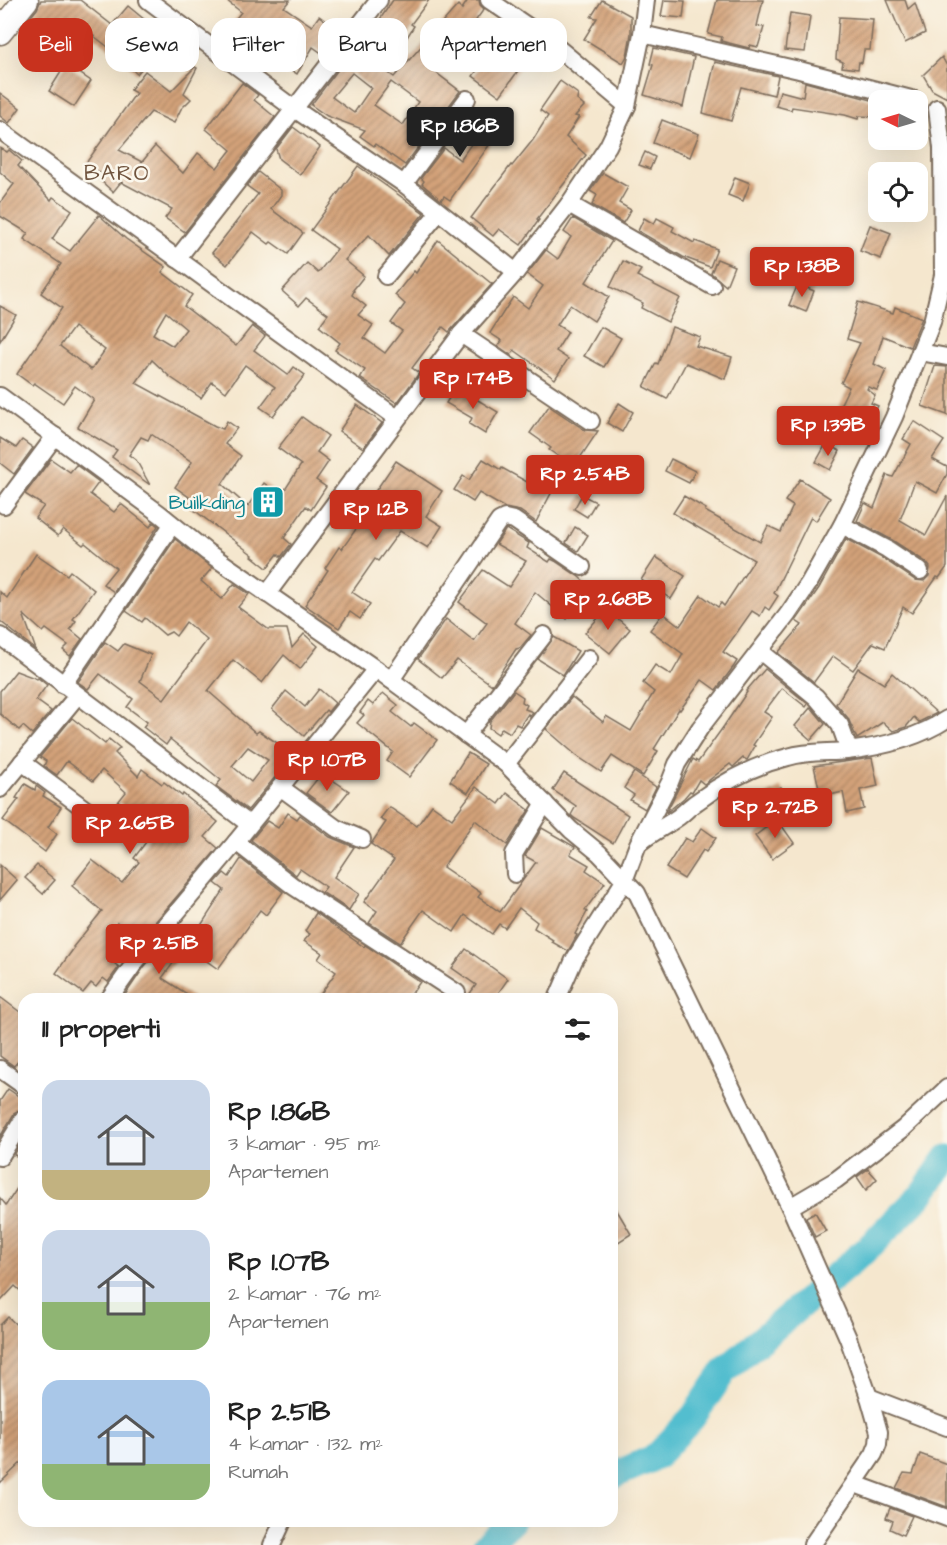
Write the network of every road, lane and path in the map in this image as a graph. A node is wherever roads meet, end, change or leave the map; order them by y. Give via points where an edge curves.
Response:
1 (26, 0) edge
2 (148, 0) edge
3 (379, 0) edge
4 (489, 0) edge
5 (646, 0) edge
6 (0, 32) edge
7 (642, 34) junction
8 (874, 90) edge
9 (467, 99) dead end
10 (627, 106) junction
11 (293, 108) junction
12 (942, 110) edge
13 (0, 130) edge
14 (404, 184) junction
15 (569, 204) junction
16 (438, 212) junction
17 (177, 259) junction
18 (516, 272) junction
19 (386, 276) dead end
20 (712, 286) dead end
21 (461, 333) junction
22 (920, 352) junction
23 (947, 357) edge
24 (0, 396) edge
25 (397, 418) junction
26 (591, 421) dead end
27 (55, 436) junction
28 (4, 505) dead end
29 (172, 525) junction
30 (842, 525) junction
31 (582, 567) dead end
32 (920, 571) dead end
33 (267, 594) junction
34 (544, 634) dead end
35 (0, 636) edge
36 (760, 651) junction
37 (589, 658) dead end
38 (376, 669) junction
39 (391, 680) junction
40 (63, 685) junction
41 (77, 696) junction
42 (947, 719) edge
43 (466, 735) junction
44 (849, 750) junction
45 (22, 762) junction
46 (506, 764) junction
47 (280, 787) junction
48 (0, 789) edge
49 (545, 803) junction
50 (89, 812) dead end
51 (249, 824) junction
52 (362, 839) dead end
53 (236, 842) junction
54 (638, 844) junction
55 (514, 874) dead end
56 (624, 881) junction
57 (113, 993) edge
58 (457, 993) dead end
59 (560, 993) edge
60 (0, 1069) edge
61 (18, 1082) edge
62 (947, 1088) edge
63 (18, 1128) edge
64 (0, 1157) edge
65 (792, 1211) junction
66 (869, 1397) junction
67 (947, 1427) edge
68 (855, 1484) junction
69 (947, 1518) edge
70 (280, 1527) edge
71 (272, 1545) edge
72 (812, 1545) edge

1 - 6 highway
2 - 11 street
3 - 11 street
4 - 10 street via 552,43
5 - 7 street
7 - 8 street
7 - 10 street
9 - 14 street
10 - 15 street via 608,146
11 - 14 street
11 - 17 street
12 - 22 street via 943,276
13 - 17 street
14 - 16 street
15 - 18 street
15 - 20 street
16 - 18 street
16 - 19 street
17 - 25 street
18 - 21 street
21 - 25 street
21 - 26 street
22 - 23 street
22 - 30 street via 894,417
24 - 27 street
25 - 33 street
27 - 28 street
27 - 29 street
29 - 33 street
29 - 40 street
30 - 32 street
30 - 36 street via 802,594
31 - 39 street via 514,520 499,521
33 - 38 street
34 - 43 street
35 - 40 street
36 - 44 street via 816,698 840,724
36 - 54 street via 677,764
37 - 46 street
38 - 39 street
38 - 47 street
39 - 43 street
40 - 41 street
41 - 45 street
41 - 51 street
42 - 44 street via 928,731
43 - 46 street
44 - 54 street via 789,756 734,777
45 - 48 street
45 - 50 street
46 - 49 street
47 - 51 street
47 - 52 street via 336,828
49 - 55 street via 514,854
49 - 56 street
51 - 53 street
53 - 57 street
53 - 58 street via 294,886
54 - 56 street
56 - 59 street via 574,960
56 - 65 street via 637,892
60 - 61 street
62 - 65 street via 903,1129
63 - 64 street
65 - 66 street via 848,1338
66 - 67 street
66 - 68 street via 879,1440
68 - 69 street
68 - 72 street
70 - 71 street

